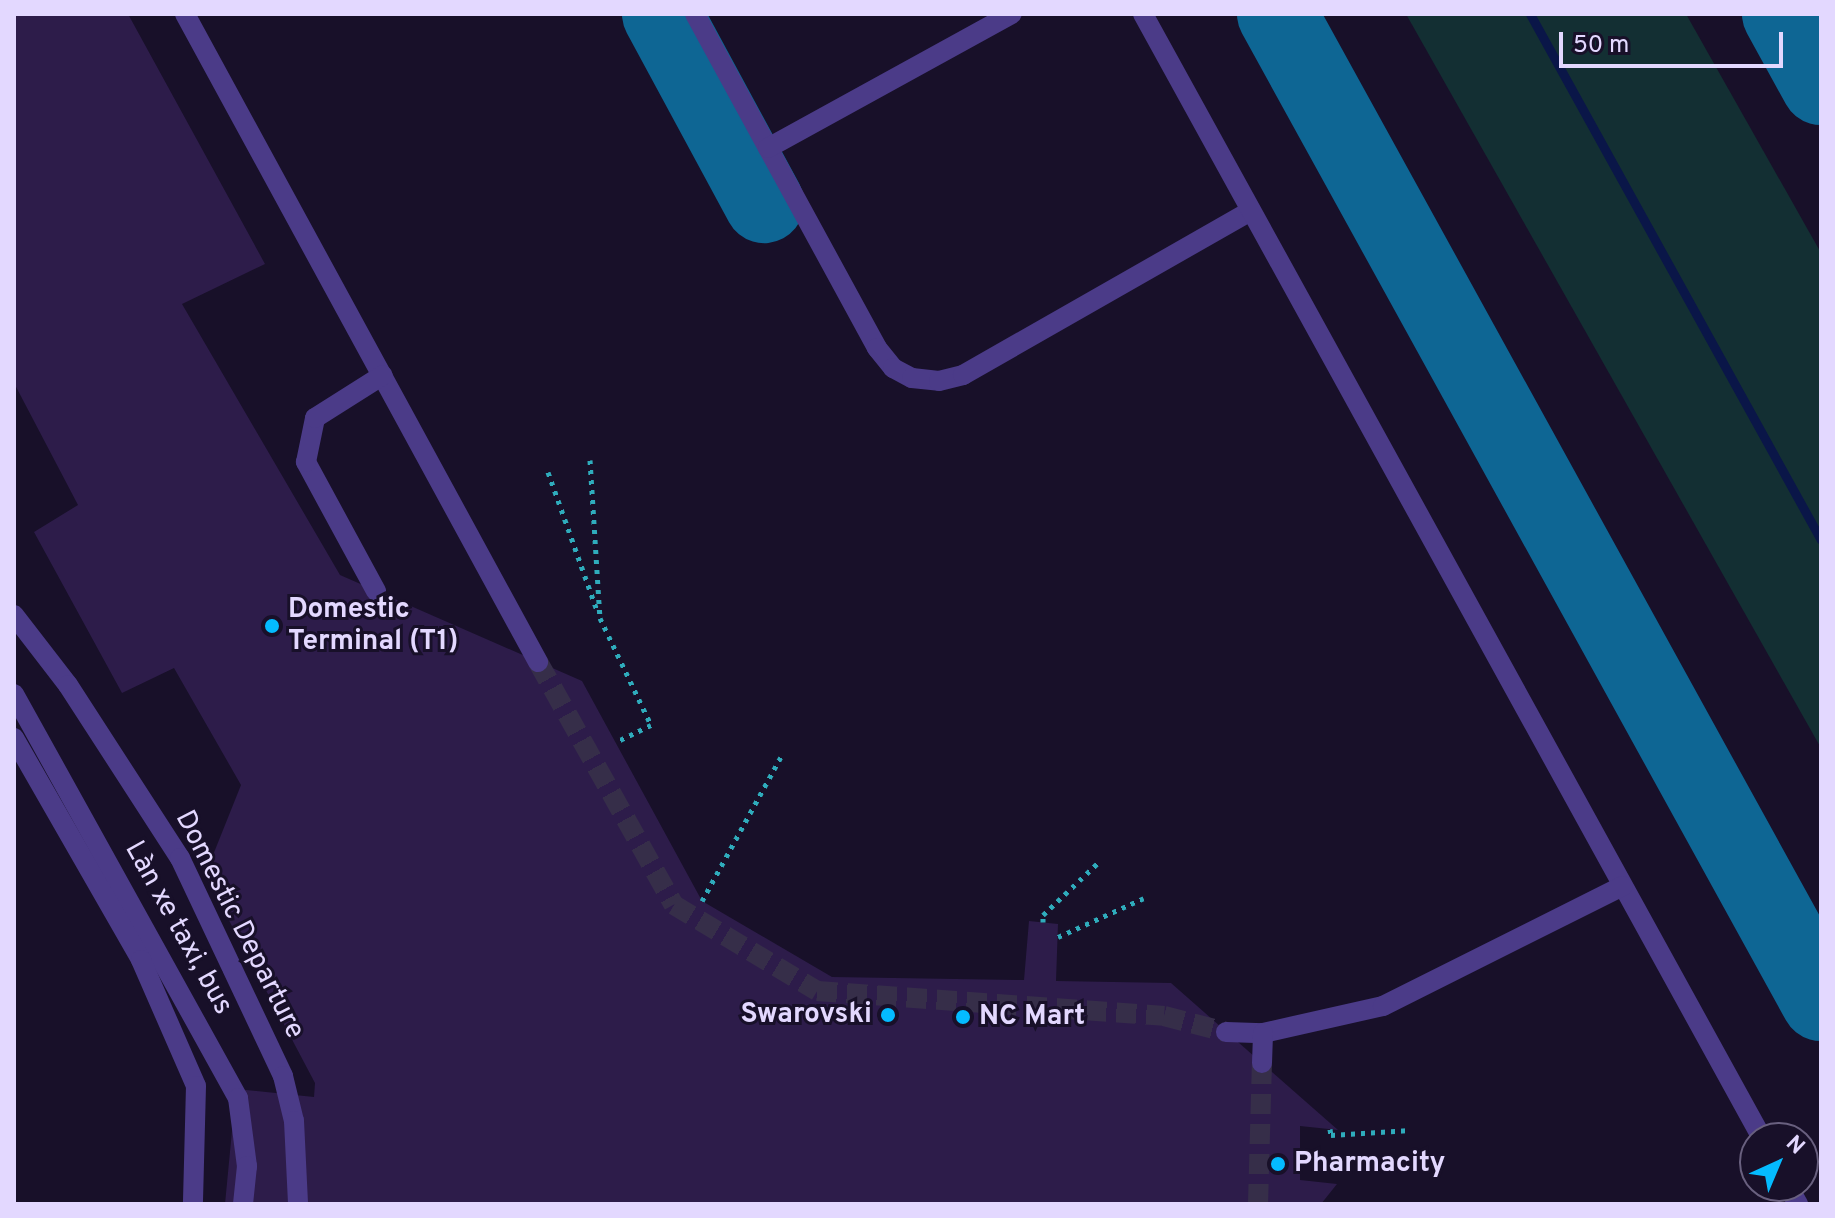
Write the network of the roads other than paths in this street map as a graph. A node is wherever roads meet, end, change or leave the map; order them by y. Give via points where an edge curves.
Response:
1 (185, 14) edge
2 (695, 14) edge
3 (1012, 14) edge
4 (1143, 14) edge
5 (768, 148) junction
6 (1251, 211) junction
7 (383, 375) junction
8 (376, 591) dead end
9 (14, 615) edge
10 (538, 662) tunnel mouth
11 (14, 694) edge
12 (14, 738) edge
13 (1623, 886) junction
14 (1226, 1032) tunnel mouth
15 (1263, 1033) junction
16 (1262, 1063) tunnel mouth
17 (1753, 1122) edge
18 (193, 1204) edge
19 (243, 1204) edge
20 (298, 1204) edge

1 - 7 lane
2 - 5 lane
3 - 5 lane
4 - 6 lane
5 - 6 lane via 877,348 893,368 912,378 939,381 963,375
6 - 13 lane
7 - 8 lane via 315,418 306,462
7 - 10 lane
9 - 20 lane, Domestic Departure via 68,685 180,858 283,1076 294,1121
11 - 19 lane, Làn xe taxi, bus via 238,1098 247,1166
12 - 18 lane via 141,960 196,1086
13 - 15 lane via 1383,1006
13 - 17 lane
14 - 15 lane
15 - 16 lane

